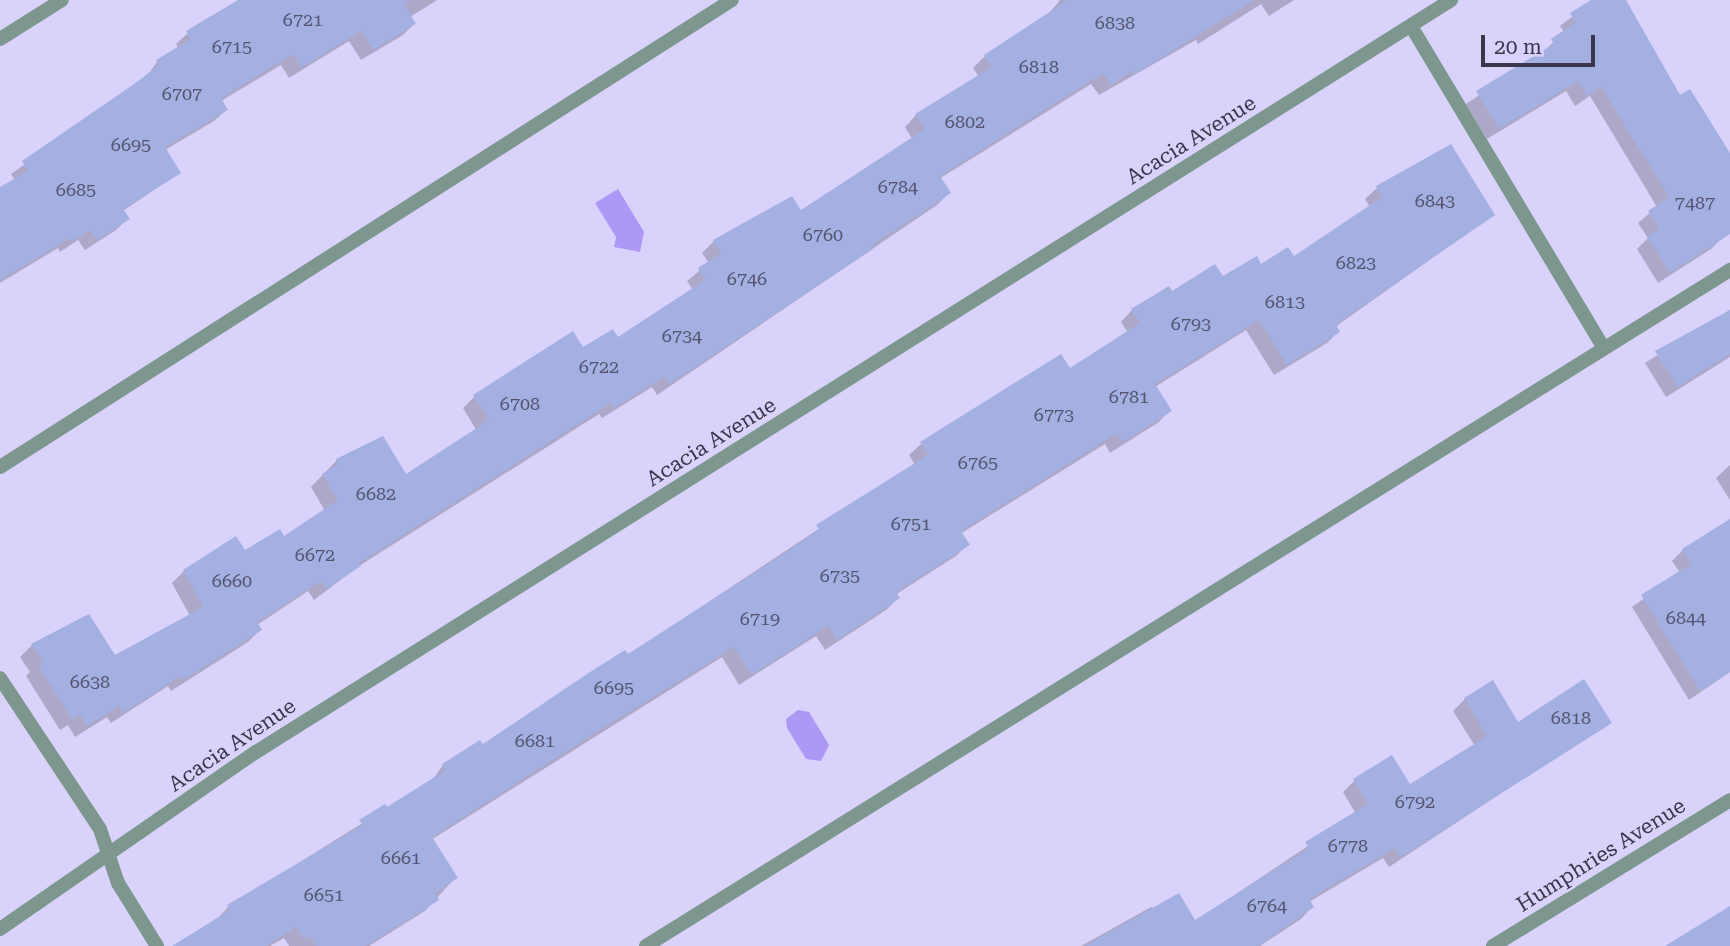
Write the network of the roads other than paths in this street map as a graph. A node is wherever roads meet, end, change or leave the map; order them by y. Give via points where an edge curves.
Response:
1 (62, 0) edge
2 (732, 0) edge
3 (1451, 0) edge
4 (1411, 26) junction
5 (0, 39) edge
6 (1730, 270) edge
7 (1604, 348) junction
8 (0, 467) edge
9 (0, 678) edge
10 (1730, 800) edge
11 (108, 853) junction
12 (0, 929) edge
13 (157, 946) edge
14 (646, 946) edge
15 (1493, 946) edge

1 - 5 street
2 - 8 street
3 - 4 street, Acacia Avenue
4 - 7 street
4 - 11 street, Acacia Avenue via 256,752
6 - 7 street
7 - 14 street
9 - 11 street via 100,829
10 - 15 street, Humphries Avenue
11 - 12 street, Acacia Avenue
11 - 13 street via 118,883

